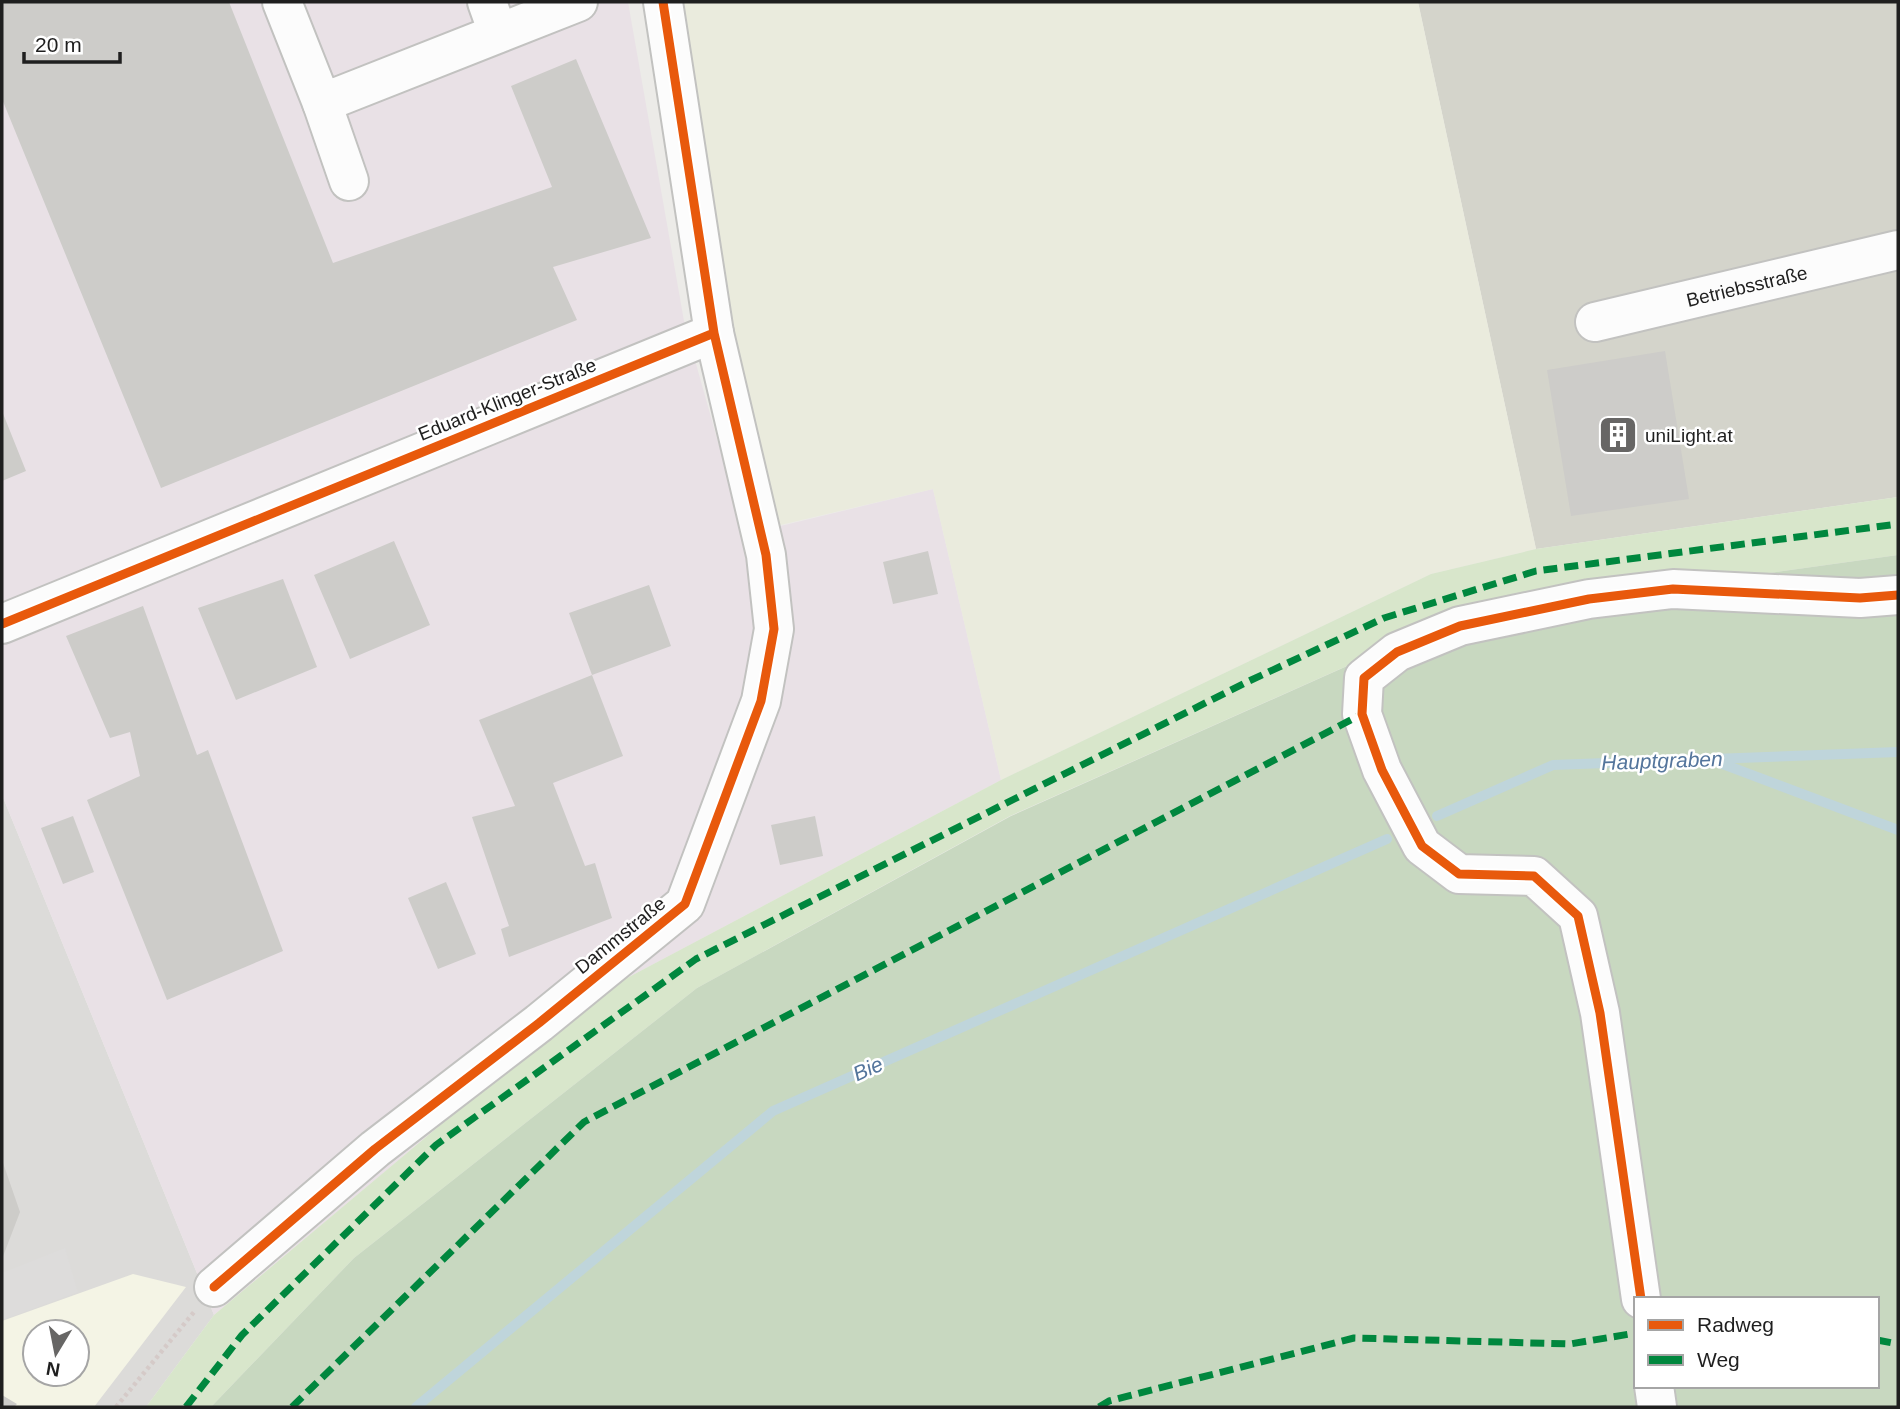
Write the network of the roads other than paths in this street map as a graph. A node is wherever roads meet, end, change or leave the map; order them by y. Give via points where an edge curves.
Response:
1 (282, 2) edge
2 (578, 2) edge
3 (663, 2) edge
4 (492, 17) edge
5 (322, 103) junction
6 (349, 181) dead end
7 (1898, 250) edge
8 (1595, 321) dead end
9 (714, 333) junction
10 (1898, 595) edge
11 (2, 624) edge
12 (214, 1287) road end
13 (1641, 1297) edge
14 (1654, 1388) edge
15 (1657, 1407) edge

1 - 5 street
2 - 4 street
3 - 9 street
4 - 5 street
5 - 6 street
7 - 8 street, Betriebsstraße
9 - 11 street, Eduard-Klinger-Straße
9 - 12 street, Dammstraße via 766,555 774,629 761,701 685,904 375,1149
10 - 13 street via 1860,598 1673,589 1589,599 1460,626 1397,652 1364,678 1362,714 1382,770 1422,846 1459,874 1534,876 1578,916 1600,1013
14 - 15 street

